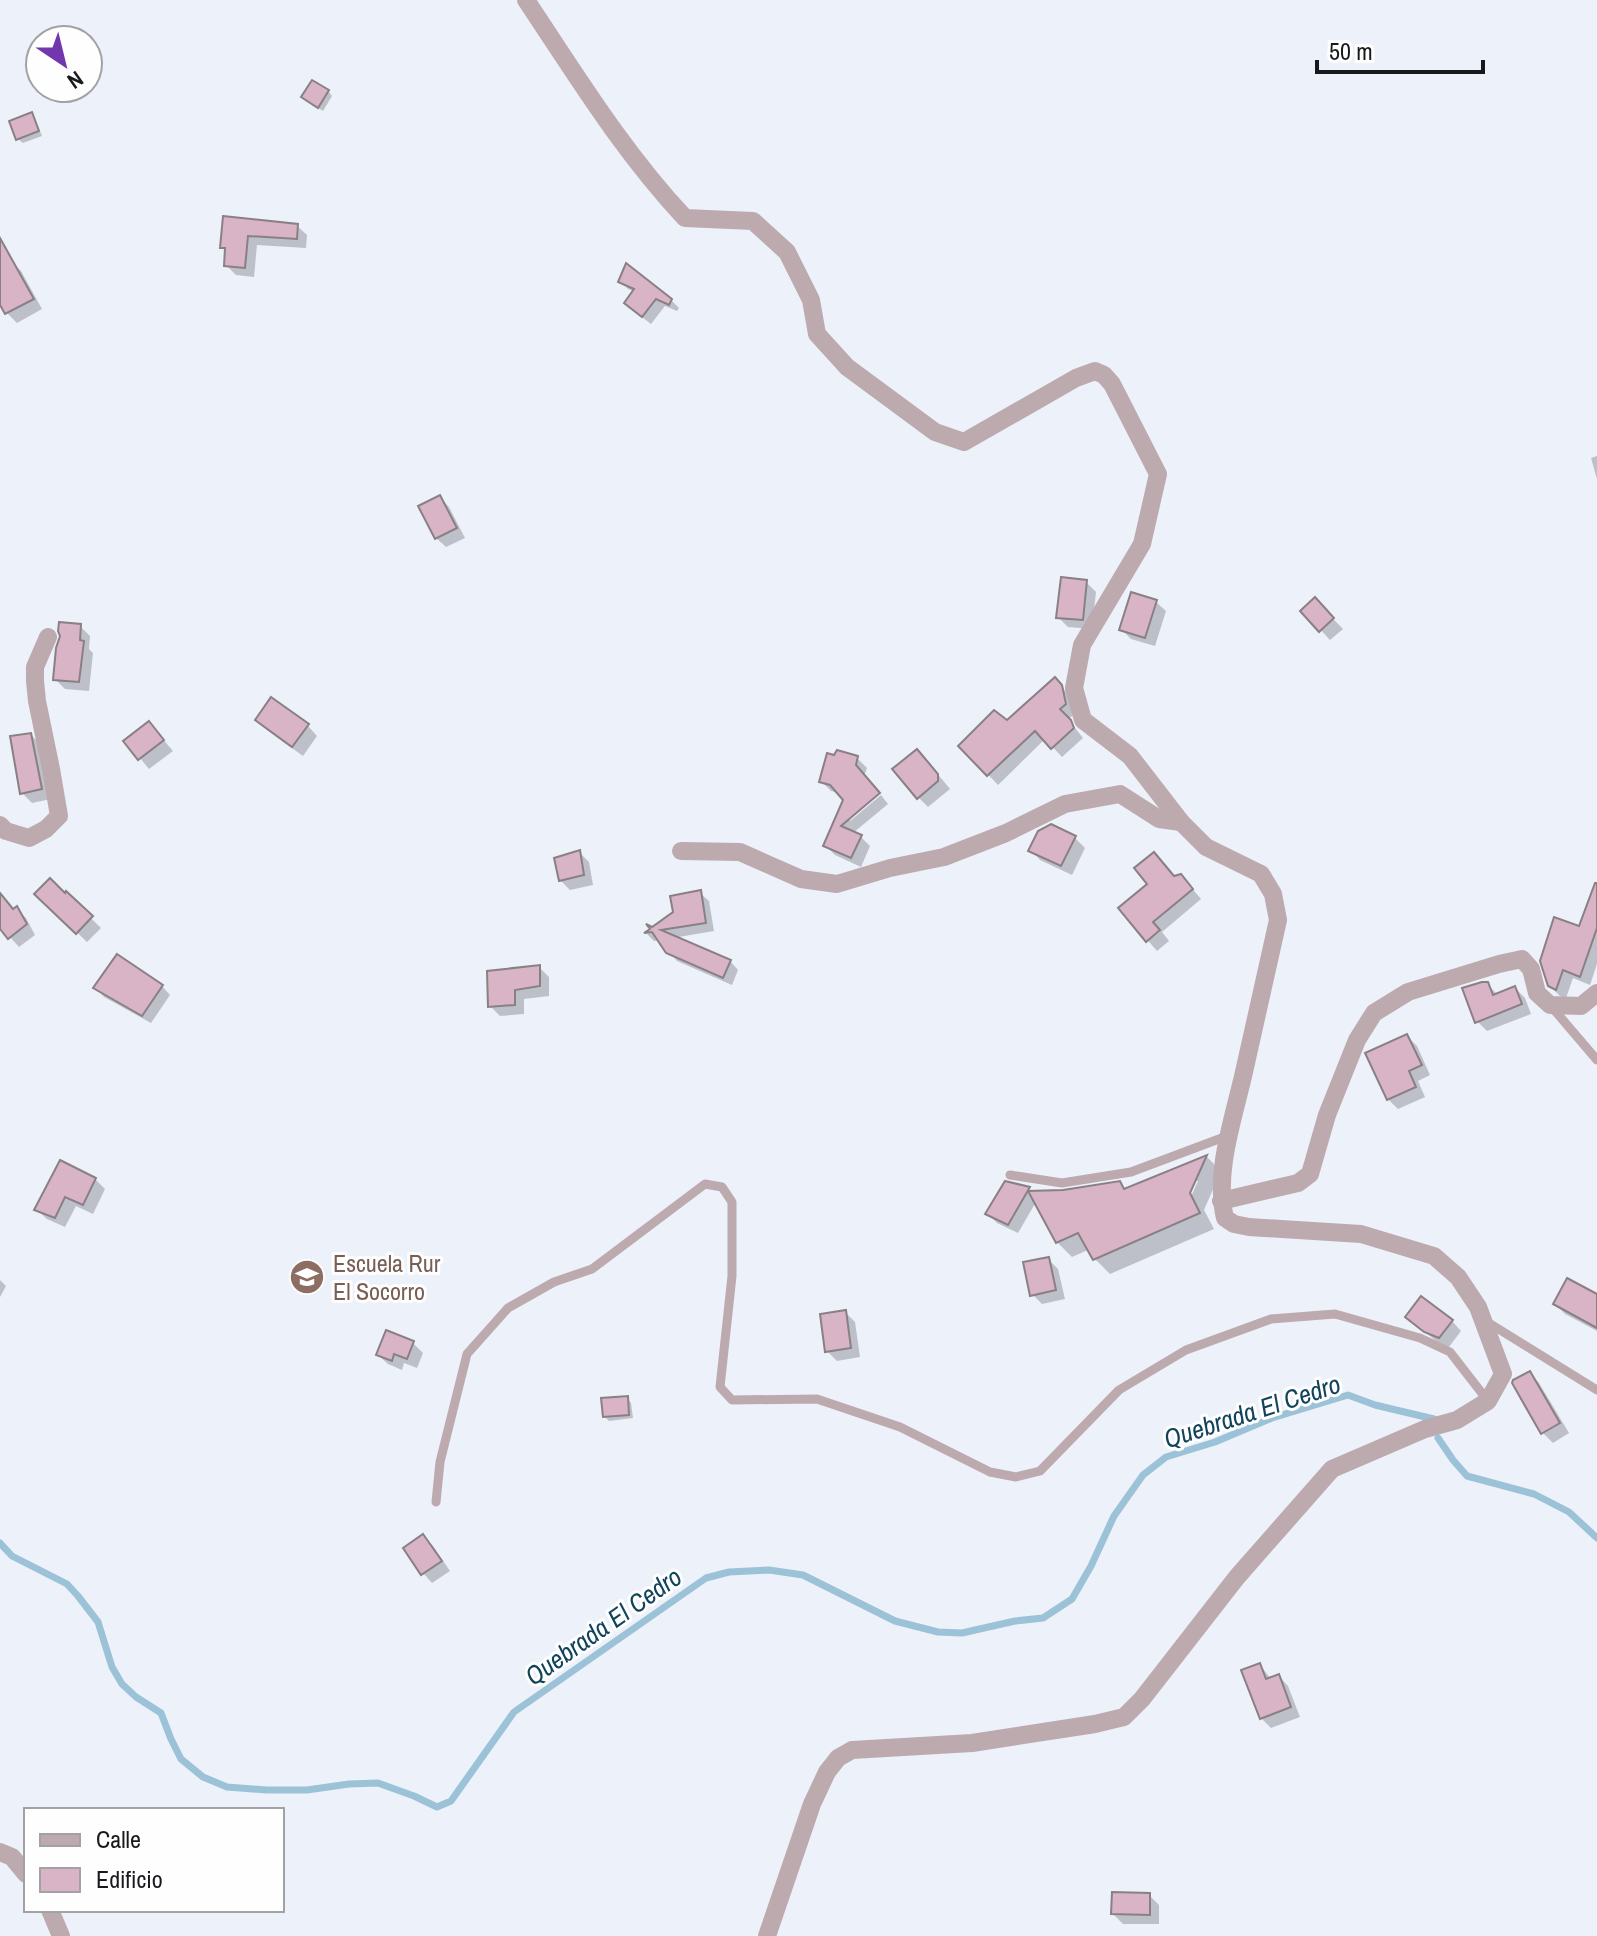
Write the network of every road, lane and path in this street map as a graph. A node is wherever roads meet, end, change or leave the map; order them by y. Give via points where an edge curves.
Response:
1 (526, 0) edge
2 (48, 637) dead end
3 (1181, 822) junction
4 (0, 825) edge
5 (681, 851) dead end
6 (1597, 993) edge
7 (1550, 1005) junction
8 (1597, 1060) edge
9 (1230, 1135) junction
10 (1010, 1175) dead end
11 (1221, 1201) junction
12 (1482, 1318) junction
13 (1597, 1390) edge
14 (1488, 1401) junction
15 (436, 1502) dead end
16 (0, 1852) edge
17 (24, 1872) edge
18 (51, 1912) edge
19 (61, 1936) edge
20 (767, 1936) edge

1 - 3 street via 618,136 685,218 753,221 787,252 811,300 817,334 847,367 935,432 964,442 1076,378 1095,371 1112,384 1158,474 1142,544 1082,645 1074,688 1083,720 1130,756
2 - 4 street via 35,681 59,816 29,838
3 - 5 street via 1159,819 1120,794 1065,804 944,857 837,884 801,879 740,852
3 - 9 street via 1206,847 1261,874 1273,894 1278,920
6 - 7 street via 1581,1006
7 - 8 lane
7 - 11 street via 1537,993 1531,969 1522,959 1408,992 1374,1013 1357,1040 1310,1174 1298,1183
9 - 10 lane via 1131,1172 1062,1183
9 - 11 street
11 - 12 street via 1225,1218 1234,1224 1361,1234 1434,1256 1458,1277
12 - 13 lane
12 - 14 street via 1503,1374
14 - 15 lane via 1450,1352 1420,1338 1335,1314 1271,1319 1186,1350 1119,1390 1040,1471 1016,1477 990,1472 900,1427 817,1399 732,1400 720,1387 732,1276 732,1202 722,1187 705,1184 592,1269 554,1282 508,1308 467,1354 440,1462
14 - 20 street via 1457,1420 1332,1469 1124,1717 972,1743 852,1750 838,1758 812,1804
16 - 17 street
18 - 19 street

